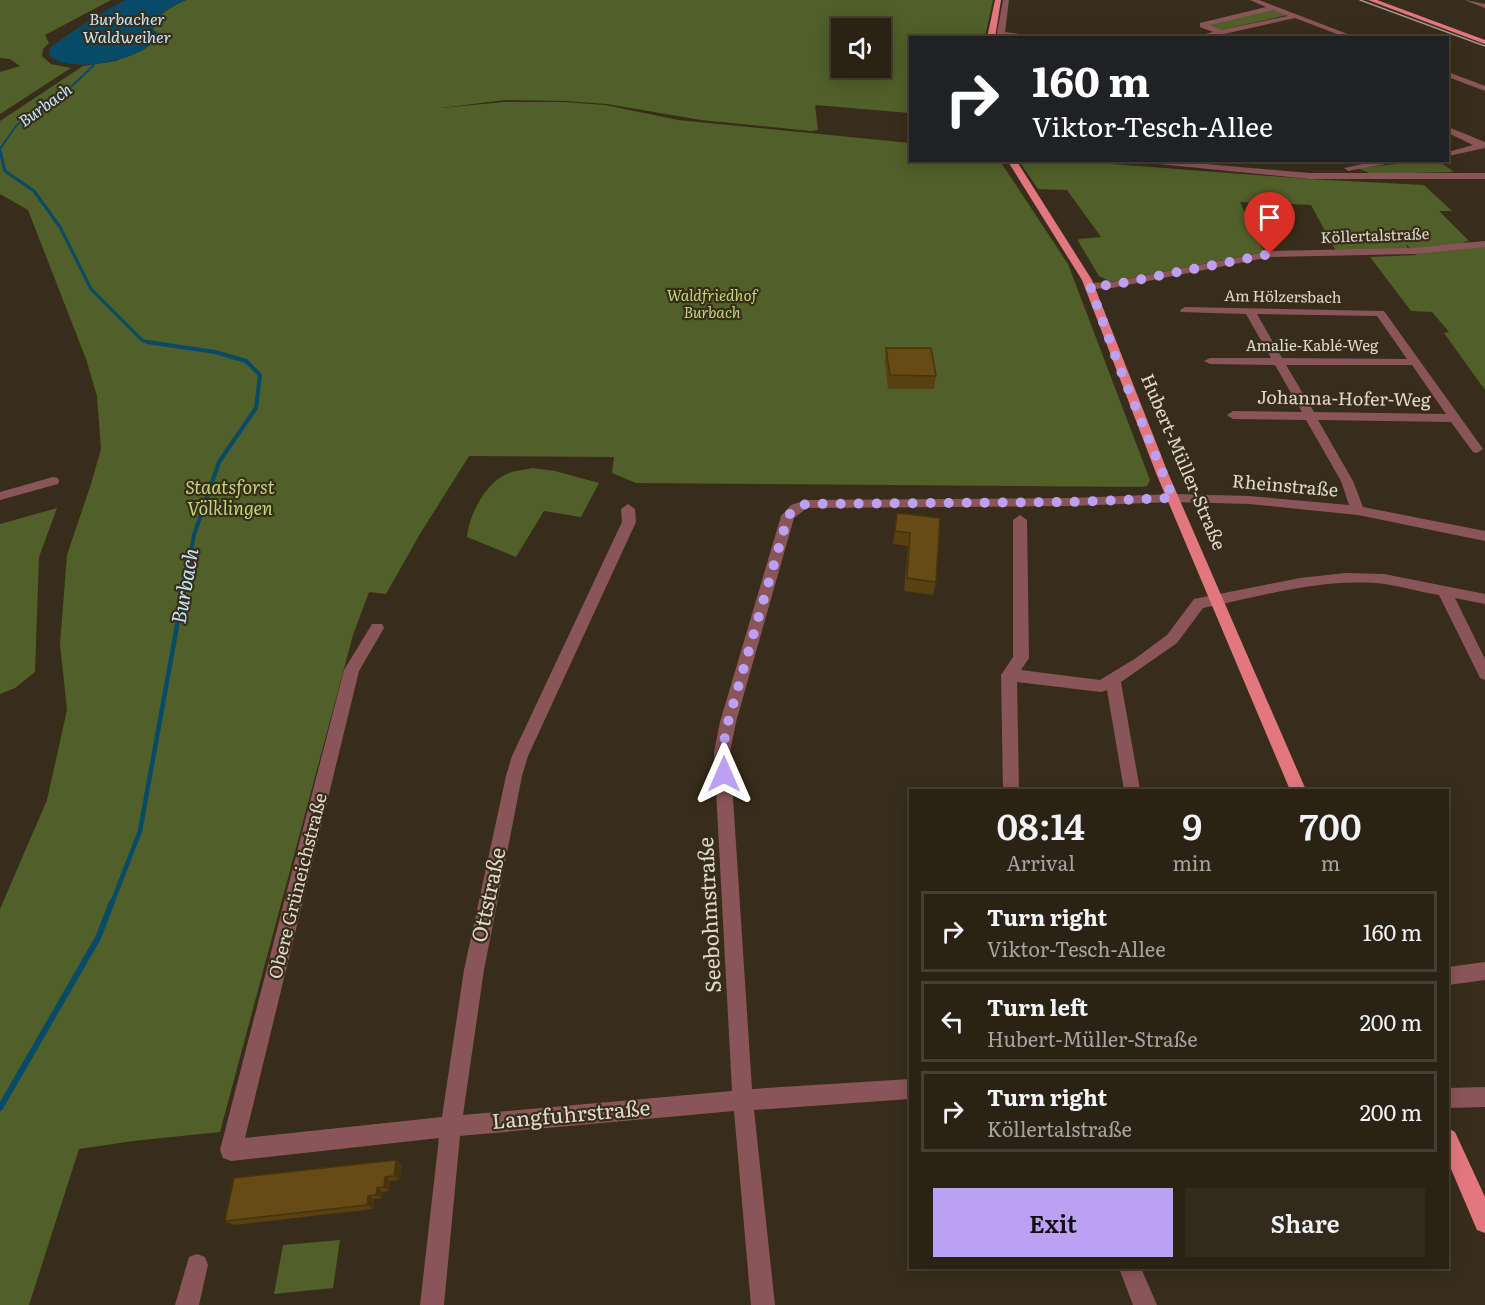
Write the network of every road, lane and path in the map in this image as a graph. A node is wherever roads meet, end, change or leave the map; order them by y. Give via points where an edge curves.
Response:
1 (998, 0) edge
2 (1006, 0) edge
3 (1252, 0) edge
4 (1371, 0) edge
5 (1380, 0) edge
6 (1469, 0) edge
7 (1485, 6) edge
8 (1272, 8) junction
9 (1298, 15) junction
10 (1224, 31) junction
11 (991, 36) edge
12 (1000, 36) edge
13 (1203, 36) edge
14 (1238, 36) edge
15 (1350, 36) edge
16 (1485, 41) edge
17 (1449, 74) edge
18 (1485, 89) edge
19 (1449, 130) edge
20 (1484, 146) edge
21 (1449, 154) edge
22 (1012, 162) edge
23 (1146, 162) edge
24 (1340, 162) edge
25 (1389, 162) edge
26 (1348, 168) junction
27 (1485, 176) edge
28 (1359, 177) junction
29 (1485, 244) edge
30 (1090, 286) junction
31 (1185, 310) dead end
32 (1250, 311) junction
33 (1210, 361) dead end
34 (1280, 361) junction
35 (1415, 362) junction
36 (1233, 415) dead end
37 (1311, 416) junction
38 (1455, 418) junction
39 (1477, 449) dead end
40 (53, 481) dead end
41 (0, 496) edge
42 (1173, 498) junction
43 (806, 504) joint
44 (628, 509) dead end
45 (1358, 510) junction
46 (1020, 520) dead end
47 (1485, 536) edge
48 (1444, 591) junction
49 (1485, 599) edge
50 (1217, 600) junction
51 (377, 628) dead end
52 (1485, 674) edge
53 (1009, 675) junction
54 (1113, 680) junction
55 (1011, 789) edge
56 (1132, 789) edge
57 (1299, 789) edge
58 (1485, 971) edge
59 (1449, 976) edge
60 (909, 1089) edge
61 (1485, 1097) edge
62 (1449, 1098) edge
63 (742, 1099) junction
64 (452, 1126) junction
65 (1449, 1141) edge
66 (231, 1150) joint
67 (1485, 1222) edge
68 (197, 1265) dead end
69 (1130, 1269) edge
70 (187, 1305) edge
71 (432, 1305) edge
72 (763, 1305) edge
73 (1145, 1305) edge

1 - 11 main road
2 - 12 street
3 - 8 street
4 - 16 main road
5 - 16 main road
6 - 7 street
8 - 9 street
8 - 10 street via 1203,25
9 - 10 street
9 - 15 street
10 - 13 street
10 - 14 street
17 - 18 street
19 - 20 street
20 - 21 street
22 - 30 main road, Hubert-Müller-Straße
23 - 28 street
24 - 26 street
25 - 26 street
26 - 28 street
27 - 28 street
29 - 30 street, Köllertalstraße via 1413,251 1270,254
30 - 42 main road, Hubert-Müller-Straße
31 - 32 street, Am Hölzersbach
32 - 34 street, Rheinstraße
32 - 35 street, Am Hölzersbach via 1380,313
33 - 34 street, Amalie-Kablé-Weg
34 - 35 street, Amalie-Kablé-Weg
34 - 37 street, Rheinstraße
35 - 38 street
36 - 37 street, Johanna-Hofer-Weg
37 - 38 street, Johanna-Hofer-Weg
37 - 45 street, Rheinstraße via 1347,481
38 - 39 street
40 - 41 street
42 - 43 street, Rheinstraße
42 - 45 street, Rheinstraße via 1260,500
42 - 50 main road, Hubert-Müller-Straße
43 - 63 street, Seebohmstraße via 788,516 722,752
44 - 64 street, Ottstraße via 629,522 514,776 474,970
45 - 47 street, Rheinstraße
46 - 53 street via 1021,658
48 - 49 street
48 - 50 street via 1383,579 1346,578
48 - 52 street
50 - 54 street via 1193,606 1177,634
50 - 57 main road, Hubert-Müller-Straße
51 - 66 street, Obere Grüneichstraße via 352,670
53 - 54 street via 1090,686
53 - 55 street
54 - 56 street
58 - 59 street
60 - 63 street, Langfuhrstraße
61 - 62 street
63 - 64 street, Langfuhrstraße
63 - 72 street, Seebohmstraße
64 - 66 street, Langfuhrstraße
64 - 71 street, Ottstraße
65 - 67 main road
68 - 70 street
69 - 73 street

